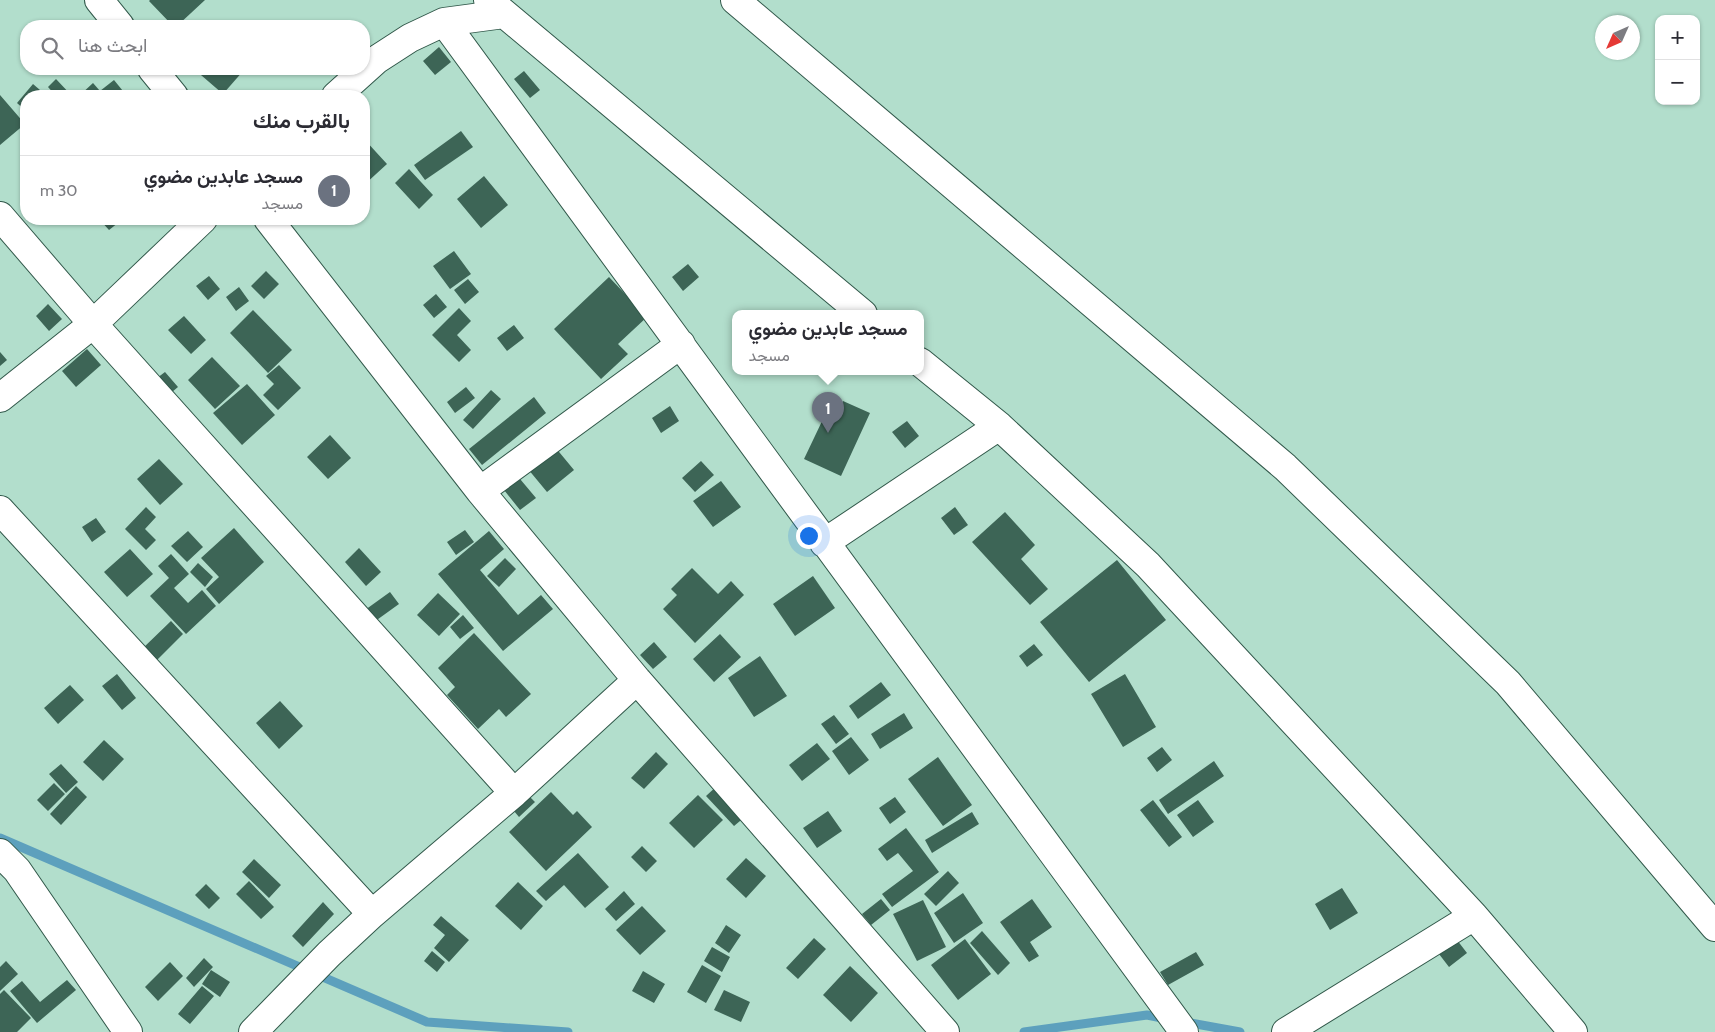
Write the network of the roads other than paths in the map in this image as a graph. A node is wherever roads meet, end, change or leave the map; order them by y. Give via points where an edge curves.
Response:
1 (99, 0) edge
2 (735, 0) edge
3 (496, 7) edge
4 (115, 20) edge
5 (444, 22) junction
6 (370, 65) edge
7 (157, 75) edge
8 (359, 75) edge
9 (169, 90) edge
10 (343, 90) edge
11 (0, 216) edge
12 (197, 225) edge
13 (273, 225) edge
14 (858, 310) edge
15 (93, 324) junction
16 (681, 344) junction
17 (924, 365) edge
18 (0, 398) edge
19 (999, 426) junction
20 (480, 490) junction
21 (0, 510) edge
22 (824, 543) junction
23 (637, 680) junction
24 (514, 793) junction
25 (0, 853) edge
26 (372, 914) junction
27 (1474, 916) junction
28 (1715, 927) edge
29 (128, 1032) edge
30 (253, 1032) edge
31 (945, 1032) edge
32 (1184, 1032) edge
33 (1286, 1032) edge
34 (1574, 1032) edge

1 - 4 street
2 - 28 street via 1285,467 1508,683
3 - 5 street
3 - 14 street
5 - 6 street via 410,38
5 - 16 street
7 - 9 street
8 - 10 street
11 - 15 street
12 - 15 street
13 - 20 street
15 - 18 street
15 - 24 street
16 - 20 street
16 - 22 street
17 - 19 street
19 - 22 street
19 - 27 street via 1148,565
20 - 23 street
21 - 26 street
22 - 32 street
23 - 24 street
23 - 31 street
24 - 26 street
25 - 29 street via 17,870
26 - 30 street
27 - 33 street
27 - 34 street

